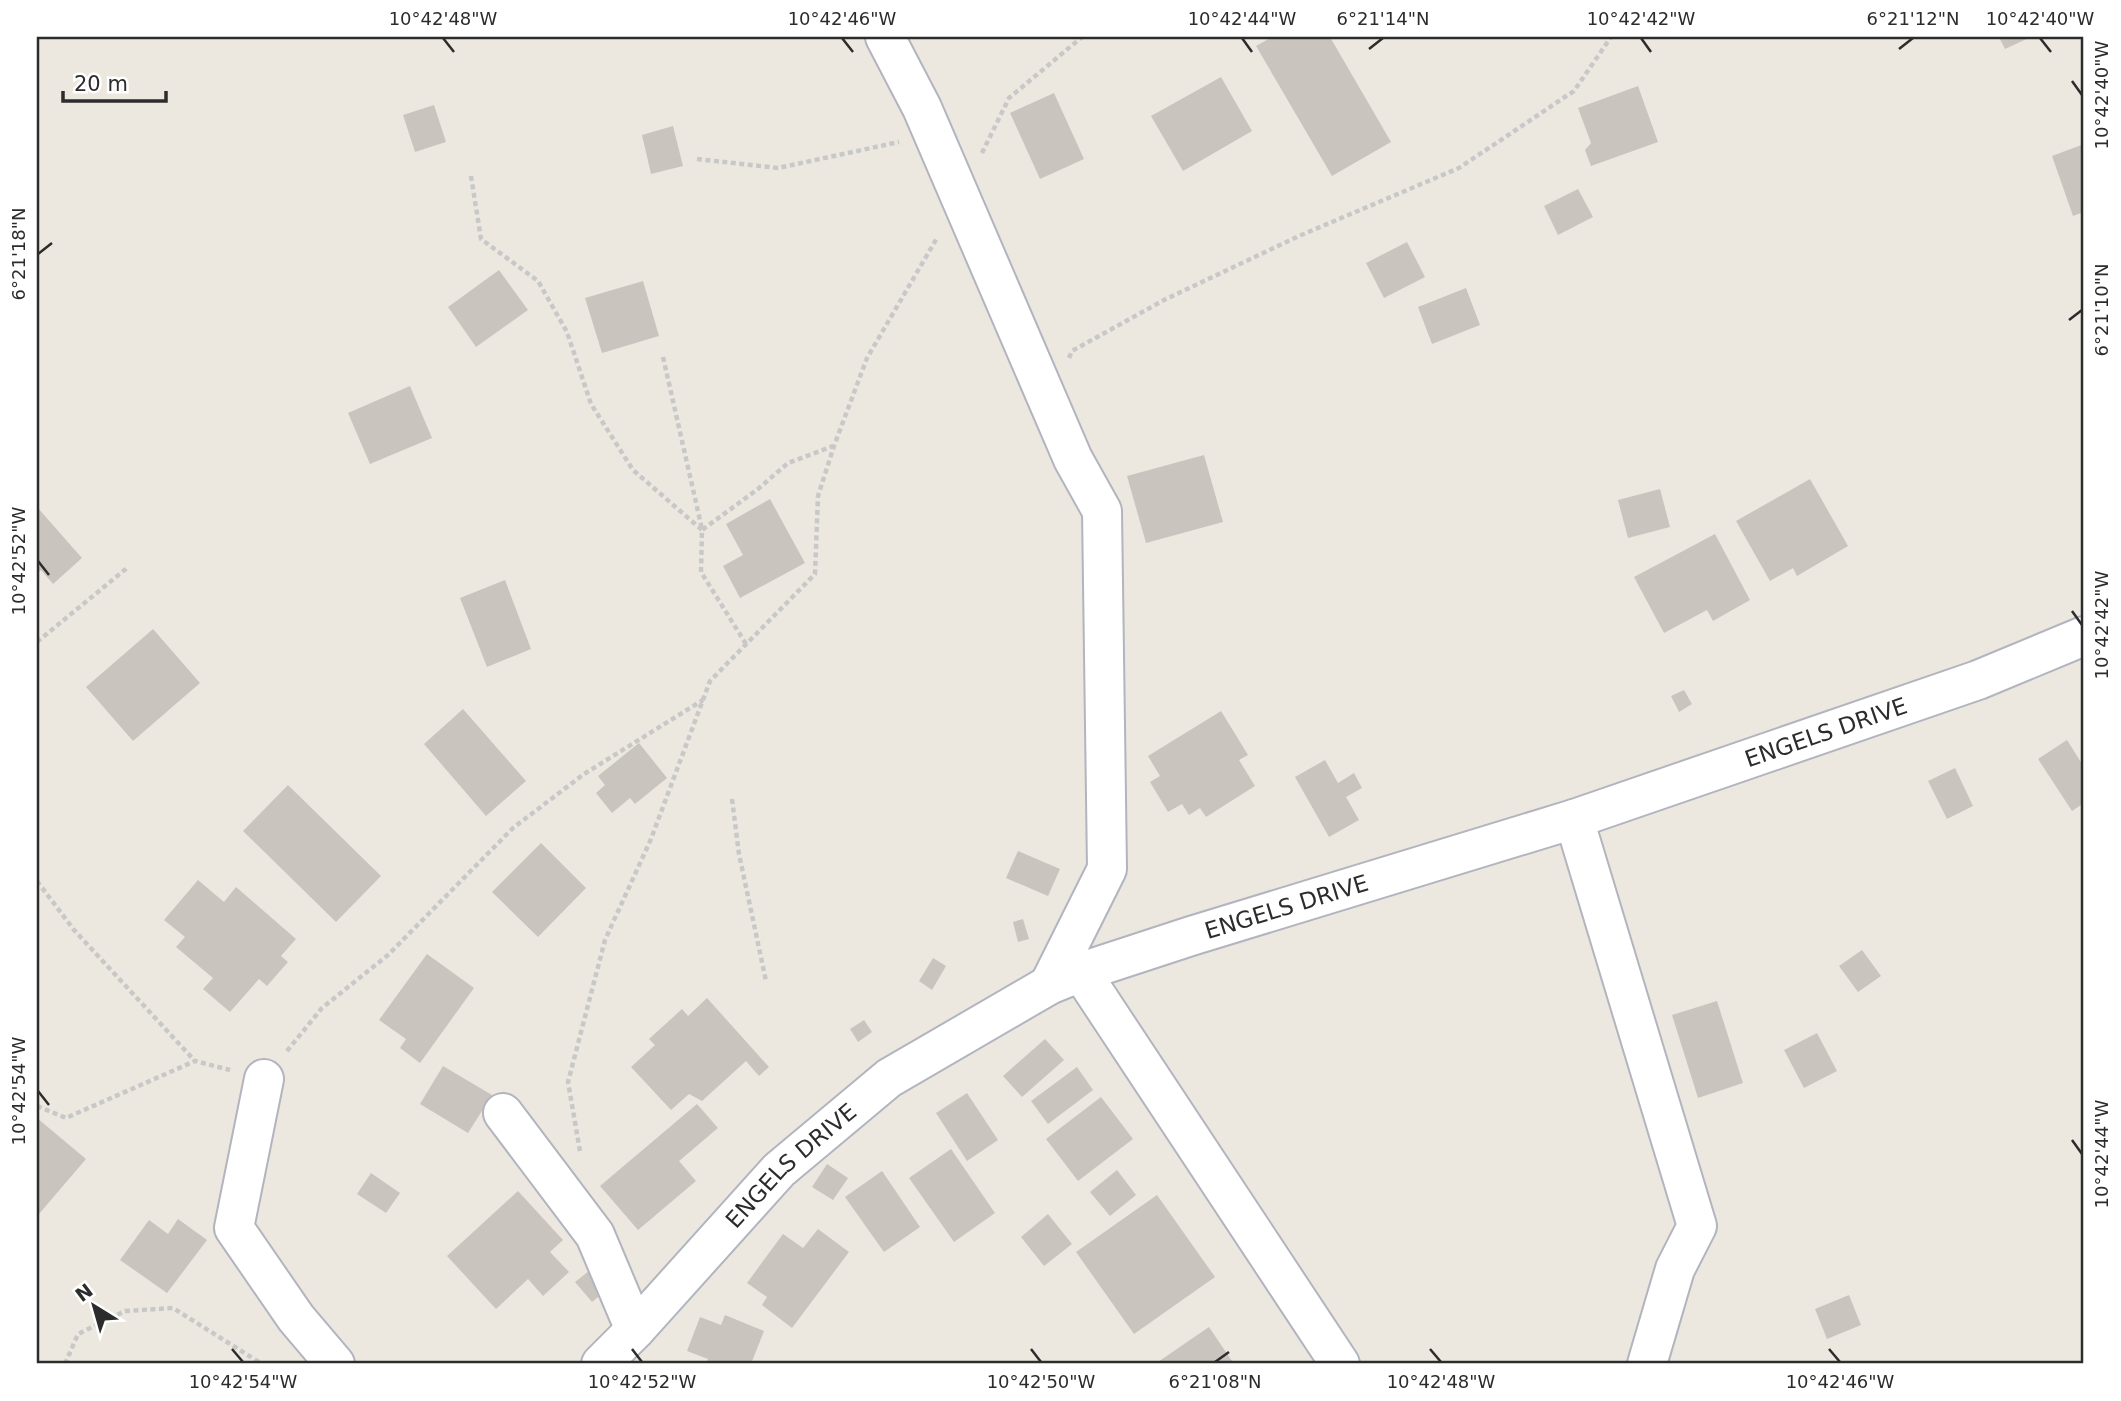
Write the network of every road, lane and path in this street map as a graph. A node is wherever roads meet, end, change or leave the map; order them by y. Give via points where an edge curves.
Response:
1 (885, 37) edge
2 (1082, 37) edge
3 (1611, 37) edge
4 (934, 135) junction
5 (697, 159) dead end
6 (471, 176) dead end
7 (960, 197) junction
8 (663, 357) dead end
9 (1048, 399) junction
10 (834, 446) junction
11 (702, 530) junction
12 (127, 568) dead end
13 (2084, 636) edge
14 (37, 642) edge
15 (746, 644) junction
16 (703, 700) junction
17 (732, 799) dead end
18 (1574, 819) junction
19 (37, 881) edge
20 (1065, 978) junction
21 (766, 981) dead end
22 (195, 1061) junction
23 (264, 1079) junction
24 (37, 1106) edge
25 (503, 1113) dead end
26 (581, 1158) dead end
27 (635, 1330) junction
28 (65, 1364) edge
29 (262, 1364) edge
30 (335, 1364) edge
31 (601, 1364) edge
32 (1340, 1364) edge
33 (1647, 1364) edge

1 - 4 street
2 - 7 path via 1009,98
3 - 9 path via 1574,91 1459,168 1274,247 1072,351
4 - 5 path via 778,168
4 - 7 street
6 - 11 path via 481,239 538,281 567,332 591,404 633,470
7 - 9 street
7 - 10 path via 867,358
8 - 11 path
9 - 20 street via 1073,459 1102,511 1107,869
10 - 11 path via 788,463
10 - 15 path via 818,496 815,574
11 - 15 path via 701,572
12 - 14 path
13 - 18 street, ENGELS DRIVE via 1978,680
15 - 16 path via 710,681
16 - 23 path via 584,774 513,828 388,955 322,1008
16 - 26 path via 651,839 605,940 568,1082
17 - 21 path
18 - 20 street, ENGELS DRIVE
18 - 33 street via 1697,1226 1675,1269
19 - 22 path via 74,930
20 - 27 street, ENGELS DRIVE via 889,1078 779,1170
20 - 32 street
22 - 23 path
22 - 24 path via 66,1118
23 - 30 street via 234,1228 296,1318
25 - 27 street via 595,1235
27 - 31 street, ENGELS DRIVE
28 - 29 path via 79,1334 125,1311 173,1308

